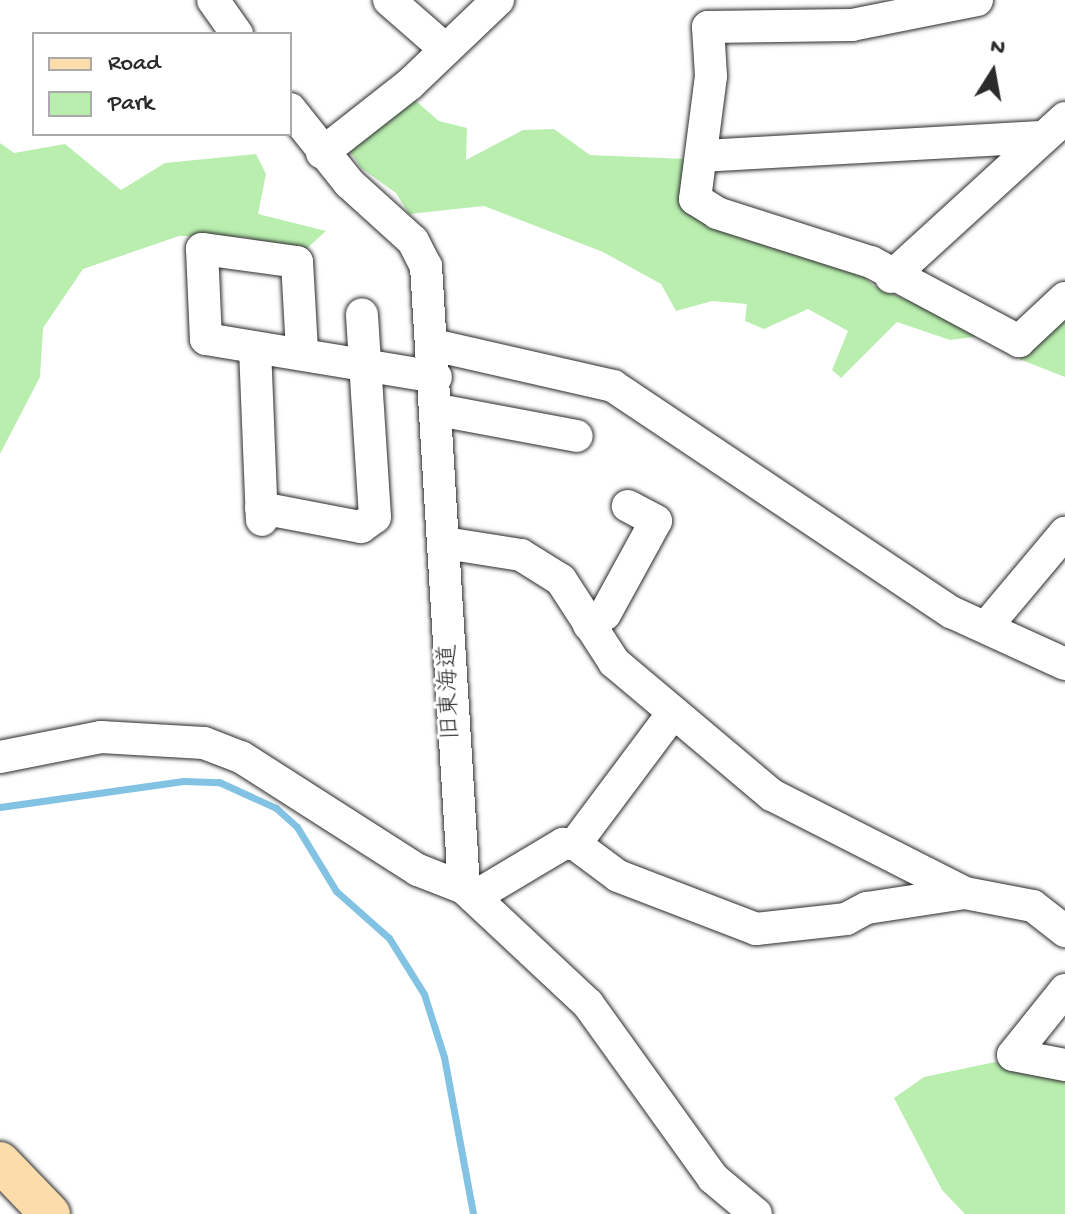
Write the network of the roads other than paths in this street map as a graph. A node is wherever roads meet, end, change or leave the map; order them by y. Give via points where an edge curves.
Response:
1 (213, 0) edge
2 (389, 0) edge
3 (498, 0) edge
4 (977, 0) edge
5 (236, 32) edge
6 (445, 49) junction
7 (292, 112) edge
8 (1053, 127) edge
9 (322, 153) junction
10 (702, 156) junction
11 (891, 277) junction
12 (1065, 298) edge
13 (362, 314) dead end
14 (255, 348) junction
15 (302, 351) junction
16 (434, 361) junction
17 (365, 364) junction
18 (438, 410) junction
19 (577, 436) dead end
20 (628, 506) dead end
21 (1065, 533) edge
22 (445, 543) junction
23 (589, 625) junction
24 (986, 627) junction
25 (1065, 664) edge
26 (673, 713) junction
27 (0, 757) edge
28 (575, 844) junction
29 (469, 892) junction
30 (965, 893) junction
31 (1065, 931) edge
32 (1065, 990) edge
33 (1065, 1065) edge
34 (0, 1162) edge
35 (50, 1214) edge
36 (756, 1214) edge

1 - 5 street
2 - 6 street
3 - 6 street
4 - 10 street via 852,25 708,27 711,76
6 - 9 street
7 - 9 street, 旧東海道
8 - 10 street
8 - 11 street
9 - 16 street, 旧東海道 via 413,241 429,283
10 - 11 street via 695,199 717,213 871,262
11 - 12 street via 1019,341
13 - 17 street
14 - 15 street
14 - 15 street via 206,339 202,249 297,262
14 - 17 street via 261,514 361,527 375,517
15 - 17 street
16 - 17 street
16 - 18 street, 旧東海道
16 - 24 street via 613,386 951,612
18 - 19 street
18 - 22 street, 旧東海道
20 - 23 street via 656,521 605,614
21 - 24 street
22 - 23 street via 521,555 546,569 561,580
22 - 29 street, 旧東海道
23 - 26 street via 614,662
24 - 25 street
26 - 28 street
26 - 30 street via 772,795
27 - 29 street via 101,737 204,743 241,757 418,870
28 - 29 street via 563,844
28 - 30 street via 618,876 756,929 846,919 867,908
29 - 36 street via 588,1004 713,1178
30 - 31 street via 1033,906
32 - 33 street via 1013,1055
34 - 35 main road

